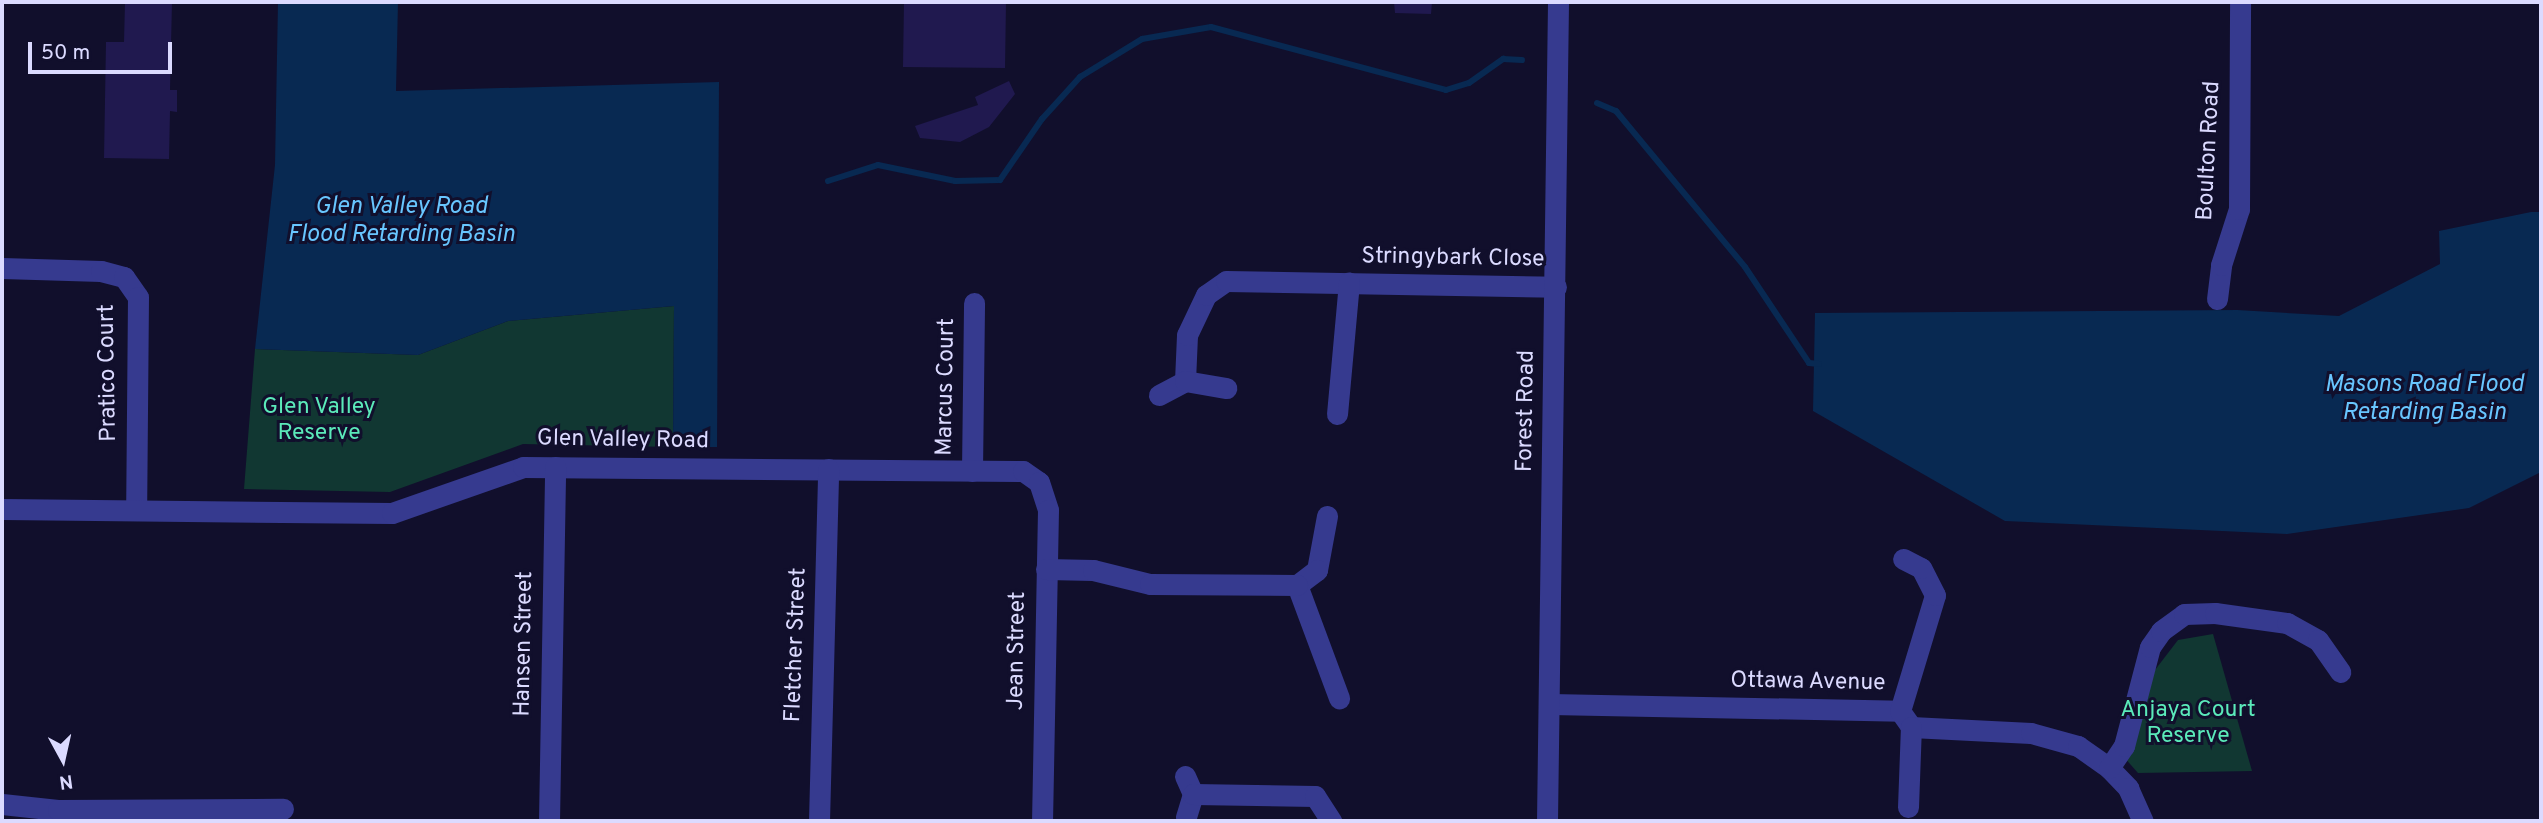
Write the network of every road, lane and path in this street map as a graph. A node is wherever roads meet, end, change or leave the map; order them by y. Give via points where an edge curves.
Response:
1 (1558, 2) edge
2 (2240, 2) edge
3 (2, 268) edge
4 (1349, 283) junction
5 (1556, 287) junction
6 (2217, 299) dead end
7 (974, 303) dead end
8 (1185, 381) junction
9 (1226, 388) dead end
10 (1159, 395) dead end
11 (1337, 414) dead end
12 (555, 467) junction
13 (828, 470) junction
14 (972, 471) junction
15 (1039, 482) joint
16 (2, 509) edge
17 (136, 510) junction
18 (1327, 516) dead end
19 (1903, 559) dead end
20 (1046, 569) junction
21 (1297, 585) junction
22 (2340, 672) dead end
23 (1339, 698) dead end
24 (1550, 704) junction
25 (1906, 719) junction
26 (2109, 768) junction
27 (2, 804) edge
28 (1908, 807) dead end
29 (283, 809) dead end
30 (1186, 817) dead end
31 (549, 821) edge
32 (818, 821) edge
33 (1042, 821) edge
34 (1331, 821) edge
35 (1547, 821) edge
36 (2143, 821) edge

1 - 5 street, Forest Road
2 - 6 street, Boulton Road via 2239,209 2221,265
3 - 17 street, Pratico Court via 101,271 124,277 138,298
4 - 5 street, Stringybark Close
4 - 8 street, Stringybark Close via 1226,281 1206,295 1187,335
4 - 11 street, Stringybark Close
5 - 24 street, Forest Road
7 - 14 street, Marcus Court
8 - 9 street
8 - 10 street
12 - 13 street, Glen Valley Road
12 - 17 street, Glen Valley Road via 523,467 392,513
12 - 31 street, Hansen Street
13 - 14 street, Glen Valley Road
13 - 32 street, Fletcher Street
14 - 15 street, Glen Valley Road via 1023,471
15 - 20 street, Jean Street via 1048,510
16 - 17 street, Glen Valley Road
18 - 21 street via 1317,570
19 - 25 street via 1921,568 1935,595
20 - 21 street via 1093,570 1150,584
20 - 33 street, Jean Street
21 - 23 street
22 - 26 street via 2318,640 2287,623 2215,613 2184,614 2161,631 2150,647 2124,746
24 - 25 street, Ottawa Avenue
24 - 35 street, Forest Road
25 - 26 street, Ottawa Avenue via 2031,733 2078,746
25 - 28 street
26 - 36 street, Ottawa Avenue via 2128,788
27 - 29 street via 58,810
30 - 34 street via 1189,785 1315,796

